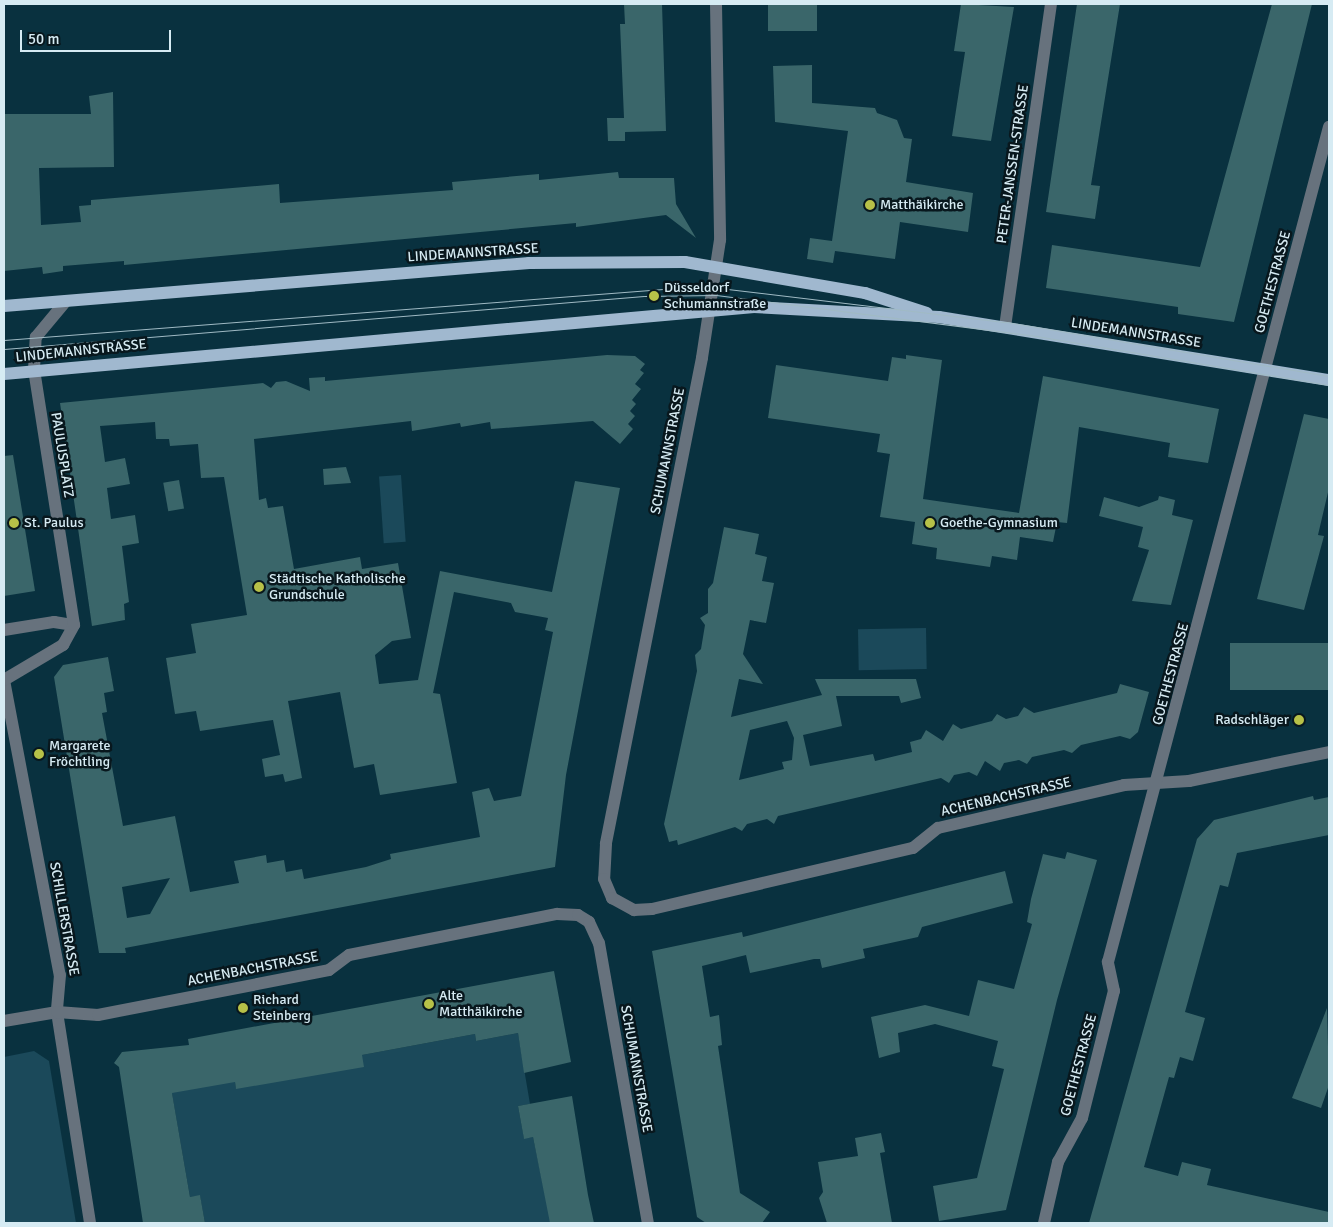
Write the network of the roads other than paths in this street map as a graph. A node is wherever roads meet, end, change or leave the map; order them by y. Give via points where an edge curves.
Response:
1 (716, 4) edge
2 (1051, 4) edge
3 (1329, 127) edge
4 (717, 266) junction
5 (66, 301) junction
6 (4, 306) edge
7 (710, 311) junction
8 (939, 317) junction
9 (1005, 328) junction
10 (1266, 368) junction
11 (34, 370) junction
12 (4, 374) edge
13 (1329, 380) edge
14 (74, 625) junction
15 (4, 630) edge
16 (4, 680) edge
17 (1329, 752) edge
18 (1158, 783) junction
19 (612, 898) joint
20 (589, 922) joint
21 (57, 1012) junction
22 (4, 1020) edge
23 (90, 1223) edge
24 (648, 1223) edge
25 (1044, 1223) edge

1 - 4 street, SCHUMANNSTRASSE via 722,218
2 - 9 street, PETER-JANSSEN-STRASSE
3 - 10 street, GOETHESTRASSE
4 - 5 main road, LINDEMANNSTRASSE via 529,262
4 - 7 street, SCHUMANNSTRASSE
4 - 8 main road, LINDEMANNSTRASSE via 865,293
5 - 6 main road, LINDEMANNSTRASSE
5 - 11 street, PAULUSPLATZ via 36,337
7 - 8 main road, LINDEMANNSTRASSE via 754,307
7 - 11 main road, LINDEMANNSTRASSE
7 - 19 street, SCHUMANNSTRASSE via 606,844 604,879
8 - 9 main road, LINDEMANNSTRASSE
9 - 10 main road, LINDEMANNSTRASSE
10 - 13 main road, LINDEMANNSTRASSE
10 - 18 street, GOETHESTRASSE
11 - 12 main road, LINDEMANNSTRASSE
11 - 14 street, PAULUSPLATZ
14 - 15 street via 54,622
14 - 16 street via 63,645
16 - 21 street, SCHILLERSTRASSE via 60,975
17 - 18 street, ACHENBACHSTRASSE
18 - 19 street, ACHENBACHSTRASSE via 1124,785 938,828 913,848 652,909 634,910
18 - 25 street, GOETHESTRASSE via 1108,962 1114,991 1082,1118 1058,1162
20 - 21 street, ACHENBACHSTRASSE via 578,915 557,914 349,955 329,970 98,1015
20 - 24 street, SCHUMANNSTRASSE via 599,943
21 - 22 street, ACHENBACHSTRASSE
21 - 23 street, SCHILLERSTRASSE

